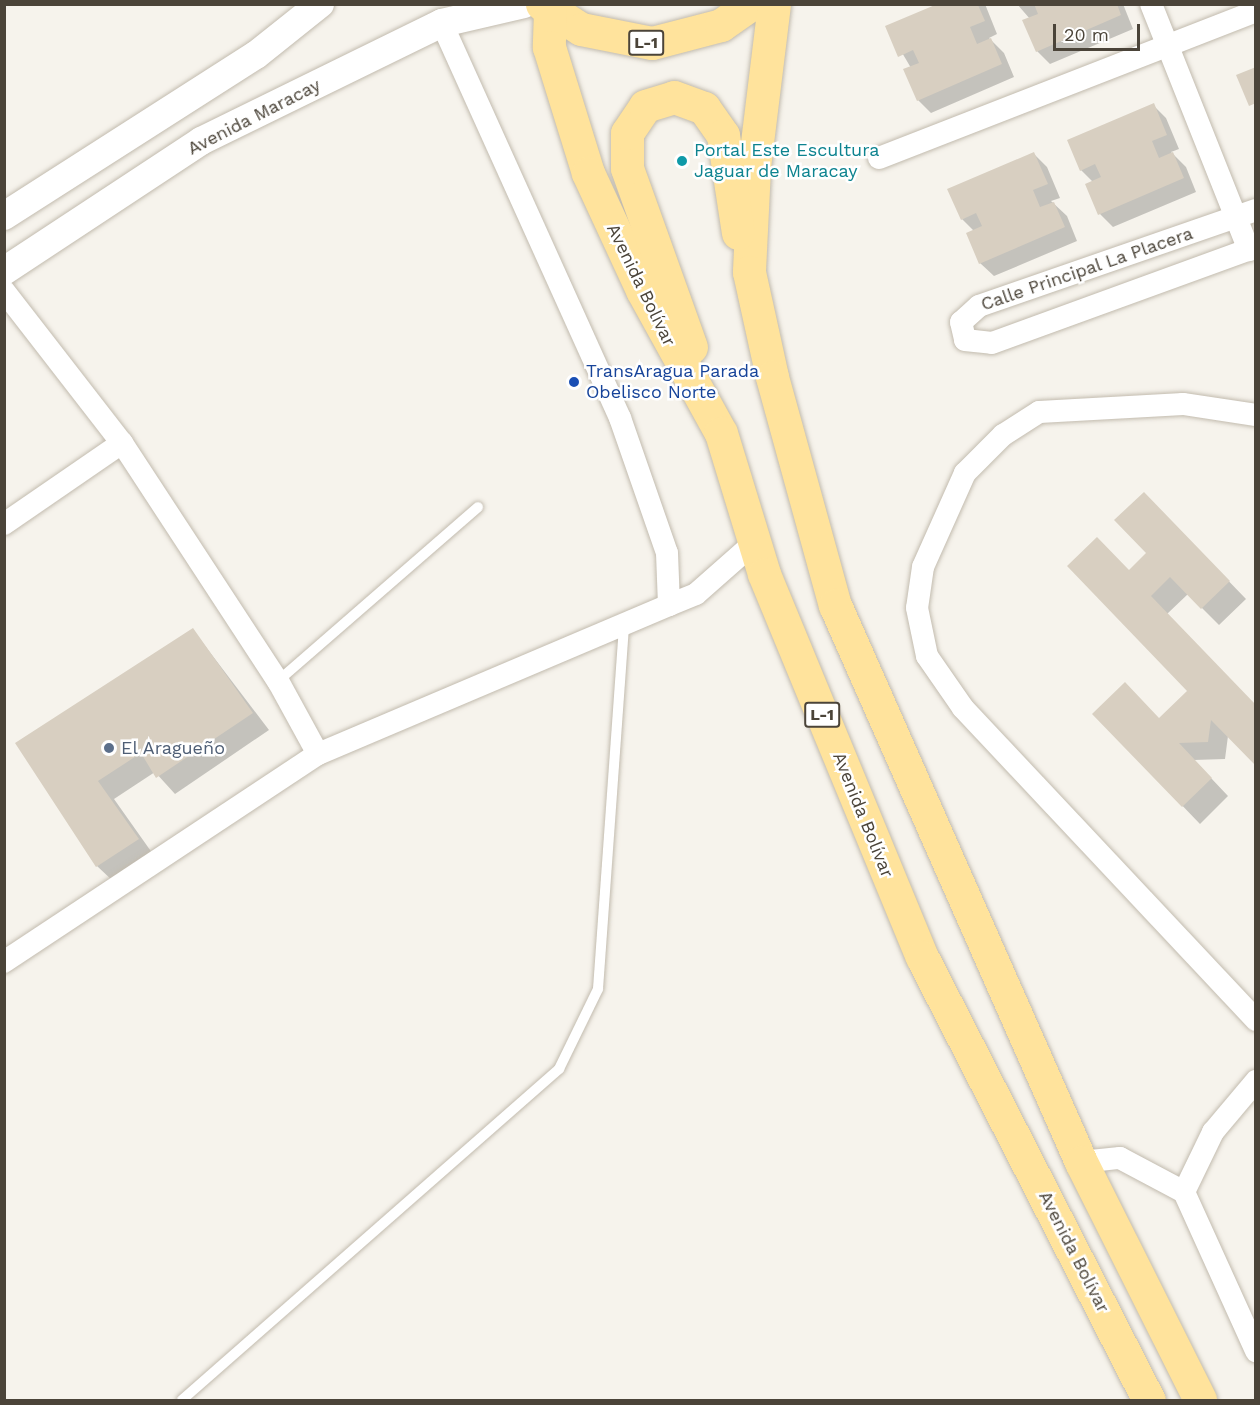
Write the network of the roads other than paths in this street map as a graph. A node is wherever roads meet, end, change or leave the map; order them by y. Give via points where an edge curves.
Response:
1 (320, 4) edge
2 (751, 4) edge
3 (774, 4) edge
4 (1151, 4) edge
5 (539, 7) edge
6 (1256, 11) edge
7 (442, 22) junction
8 (1167, 45) junction
9 (879, 158) dead end
10 (1246, 214) edge
11 (4, 216) edge
12 (1252, 248) edge
13 (4, 271) edge
14 (749, 272) junction
15 (4, 291) edge
16 (1256, 415) edge
17 (721, 433) junction
18 (122, 442) junction
19 (478, 507) dead end
20 (4, 524) edge
21 (755, 542) junction
22 (669, 605) junction
23 (624, 628) junction
24 (278, 681) junction
25 (318, 754) junction
26 (4, 962) edge
27 (1256, 1020) edge
28 (1256, 1080) edge
29 (1081, 1162) junction
30 (1184, 1192) junction
31 (1256, 1351) edge
32 (182, 1401) edge
33 (1149, 1401) edge
34 (1200, 1401) edge

1 - 11 street via 256,55
2 - 5 main road, L-1 via 721,25 652,43 616,40
3 - 14 main road via 754,168
4 - 8 street
5 - 7 street, Avenida Maracay
5 - 17 main road, Avenida Bolívar / L-1 via 588,173 652,310
6 - 8 street
7 - 13 street, Avenida Maracay via 201,141
7 - 22 street via 620,418 667,553
8 - 9 street
8 - 10 street
10 - 12 street
10 - 12 street, Calle Principal La Placera via 979,306 961,322 965,340 992,343
14 - 17 main road via 723,135 704,108 694,104 674,97 645,106 627,133 627,168
14 - 29 main road via 772,377 835,605
15 - 18 street
16 - 27 street via 1184,404 1039,412 1003,435 965,473 923,567 917,608 927,656 963,708
17 - 21 main road, Avenida Bolívar / L-1
18 - 20 street
18 - 24 street
19 - 24 lane
21 - 22 street via 696,594
21 - 33 main road, Avenida Bolívar / L-1 via 922,957
22 - 23 street
23 - 25 street
23 - 32 lane via 598,989 559,1069
24 - 25 street
25 - 26 street
28 - 30 street via 1213,1132
29 - 30 street via 1120,1158
29 - 34 main road
30 - 31 street

